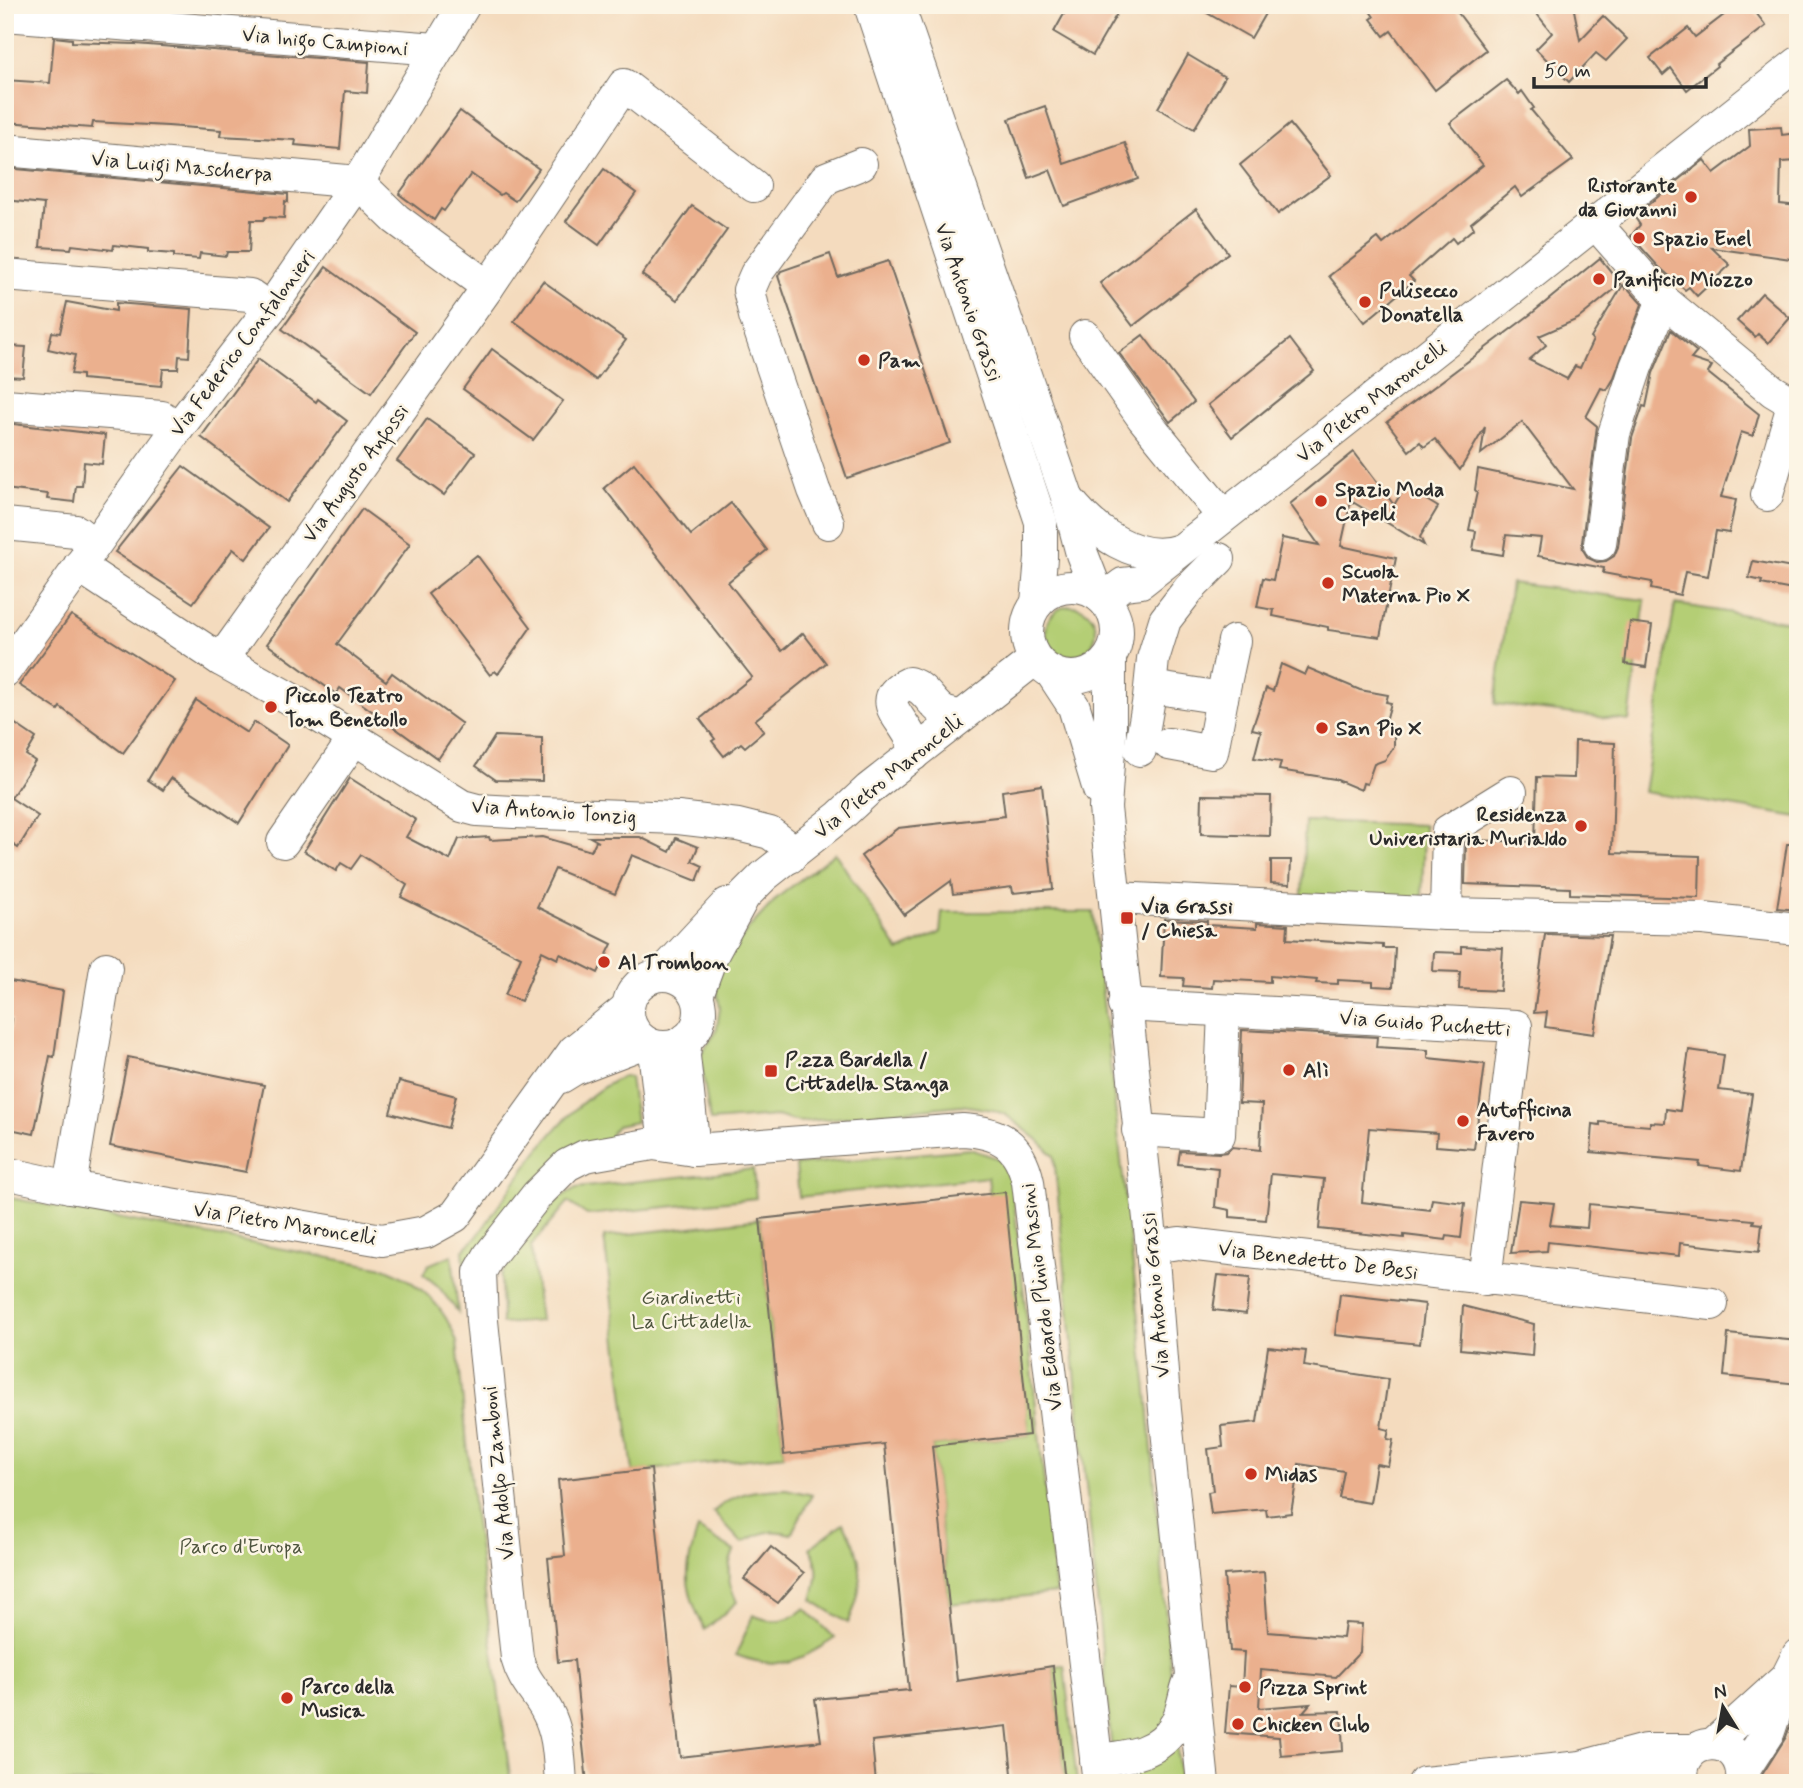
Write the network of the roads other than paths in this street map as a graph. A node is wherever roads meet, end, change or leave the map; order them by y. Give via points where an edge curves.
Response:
1 (464, 5) edge
2 (870, 5) edge
3 (902, 8) edge
4 (5, 15) edge
5 (436, 50) junction
6 (1798, 63) edge
7 (5, 150) edge
8 (861, 164) dead end
9 (358, 182) junction
10 (754, 186) dead end
11 (1596, 224) junction
12 (5, 275) edge
13 (488, 287) junction
14 (1663, 300) junction
15 (270, 309) junction
16 (1085, 336) dead end
17 (5, 405) edge
18 (1796, 406) edge
19 (178, 428) junction
20 (1767, 495) dead end
21 (1067, 498) junction
22 (1223, 516) junction
23 (828, 523) dead end
24 (5, 524) edge
25 (1600, 544) dead end
26 (1180, 550) junction
27 (86, 555) junction
28 (1219, 559) dead end
29 (1141, 582) junction
30 (1101, 597) junction
31 (1037, 603) junction
32 (1234, 641) dead end
33 (1115, 644) junction
34 (221, 660) junction
35 (1043, 666) junction
36 (5, 671) edge
37 (1152, 673) junction
38 (1222, 698) junction
39 (961, 717) junction
40 (354, 739) junction
41 (913, 755) junction
42 (1511, 792) dead end
43 (1105, 808) junction
44 (283, 842) dead end
45 (790, 857) junction
46 (744, 896) junction
47 (1115, 898) junction
48 (1446, 914) junction
49 (1798, 929) edge
50 (106, 968) dead end
51 (662, 974) junction
52 (697, 995) junction
53 (1125, 1005) junction
54 (627, 1008) junction
55 (1224, 1011) junction
56 (686, 1039) junction
57 (648, 1043) junction
58 (554, 1081) junction
59 (1138, 1130) junction
60 (679, 1147) junction
61 (5, 1173) edge
62 (70, 1187) junction
63 (1152, 1247) junction
64 (1485, 1280) junction
65 (1712, 1304) dead end
66 (1793, 1666) edge
67 (1192, 1670) junction
68 (1198, 1740) junction
69 (1703, 1747) junction
70 (1581, 1767) junction
71 (1097, 1771) edge
72 (1743, 1777) edge
73 (1682, 1781) edge
74 (561, 1783) edge
75 (1203, 1783) edge
76 (1227, 1783) edge
77 (1424, 1783) edge

1 - 5 street, Via Federico Confalonieri
2 - 31 street, Via Antonio Grassi via 1041,522
3 - 21 street, Via Antonio Grassi
4 - 5 street, Via Inigo Campioni
5 - 9 street, Via Federico Confalonieri
6 - 11 street, Via Pietro Maroncelli
7 - 9 street, Via Luigi Mascherpa
8 - 23 street via 826,178 749,290
9 - 13 street via 396,219
9 - 15 street, Via Federico Confalonieri
10 - 13 street, Via Augusto Anfossi via 624,85
11 - 14 street
11 - 22 street, Via Pietro Maroncelli
12 - 15 street via 250,295
13 - 34 street, Via Augusto Anfossi
14 - 18 street
14 - 25 street via 1614,434
15 - 19 street, Via Federico Confalonieri
16 - 22 street via 1143,418
17 - 19 street via 162,417
18 - 20 street
19 - 27 street, Via Federico Confalonieri
21 - 26 street via 1094,526 1129,547 1147,554
21 - 30 street, Via Antonio Grassi via 1082,554
22 - 26 street, Via Pietro Maroncelli
24 - 27 street, Via Antonio Tonzig via 76,531
26 - 29 street, Via Pietro Maroncelli
27 - 34 street, Via Antonio Tonzig
27 - 36 street, Via Federico Confalonieri
28 - 37 street via 1165,620
29 - 30 street, Via Pietro Maroncelli via 1123,584
29 - 33 street, Via Pietro Maroncelli via 1139,599
30 - 31 street via 1083,588 1066,587
30 - 33 street via 1113,613
31 - 35 street via 1027,626 1028,643
32 - 38 street
33 - 35 street via 1099,669 1084,676 1067,677
33 - 37 street
33 - 43 street, Via Antonio Grassi
34 - 40 street, Via Antonio Tonzig
35 - 39 street, Via Pietro Maroncelli
35 - 43 street, Via Antonio Grassi via 1074,707
37 - 38 street
37 - 38 street via 1154,747 1223,755
39 - 41 street, Via Pietro Maroncelli
39 - 41 street via 943,711 918,685 899,688 891,704 912,740
40 - 44 street
40 - 45 street, Via Antonio Tonzig via 462,806 738,825 770,833 786,845
41 - 45 street, Via Pietro Maroncelli
42 - 48 street via 1448,831
43 - 47 street, Via Antonio Grassi
45 - 46 street, Via Pietro Maroncelli
46 - 51 street, Via Pietro Maroncelli via 725,905
46 - 52 street, Via Pietro Maroncelli
47 - 48 street
47 - 53 street, Via Antonio Grassi
48 - 49 street via 1703,919
50 - 62 street
51 - 52 street via 682,979
51 - 54 street via 638,985
52 - 56 street via 699,1019
53 - 55 street, Via Guido Puchetti
53 - 59 street, Via Antonio Grassi
54 - 57 street via 631,1028
54 - 58 street, Via Pietro Maroncelli via 574,1051
55 - 59 street via 1219,1135
55 - 64 street, Via Guido Puchetti via 1516,1026
56 - 57 street via 669,1046
56 - 60 street
57 - 58 street, Via Pietro Maroncelli via 574,1069
57 - 60 street
58 - 62 street, Via Pietro Maroncelli via 455,1216 426,1232 402,1238 382,1240
59 - 63 street, Via Antonio Grassi
60 - 71 street, Via Edoardo Plinio Masini via 963,1130 992,1134 1018,1153 1028,1182
60 - 74 street, Via Adolfo Zamboni via 663,1165 553,1179 480,1272 517,1658 524,1679 547,1710 556,1732
61 - 62 street, Via Pietro Maroncelli
63 - 64 street, Via Benedetto De Besi via 1180,1243
63 - 67 street, Via Antonio Grassi
64 - 65 street, Via Benedetto De Besi
66 - 69 street
66 - 72 street via 1769,1731
67 - 68 street, Via Antonio Grassi
67 - 71 street, Via Edoardo Plinio Masini via 1177,1721 1164,1739 1146,1752
68 - 75 street, Via Antonio Grassi
68 - 76 street via 1213,1769
69 - 70 street via 1645,1750
69 - 72 street via 1723,1745 1732,1751 1740,1760
69 - 73 street via 1686,1758
70 - 73 street
70 - 77 street

